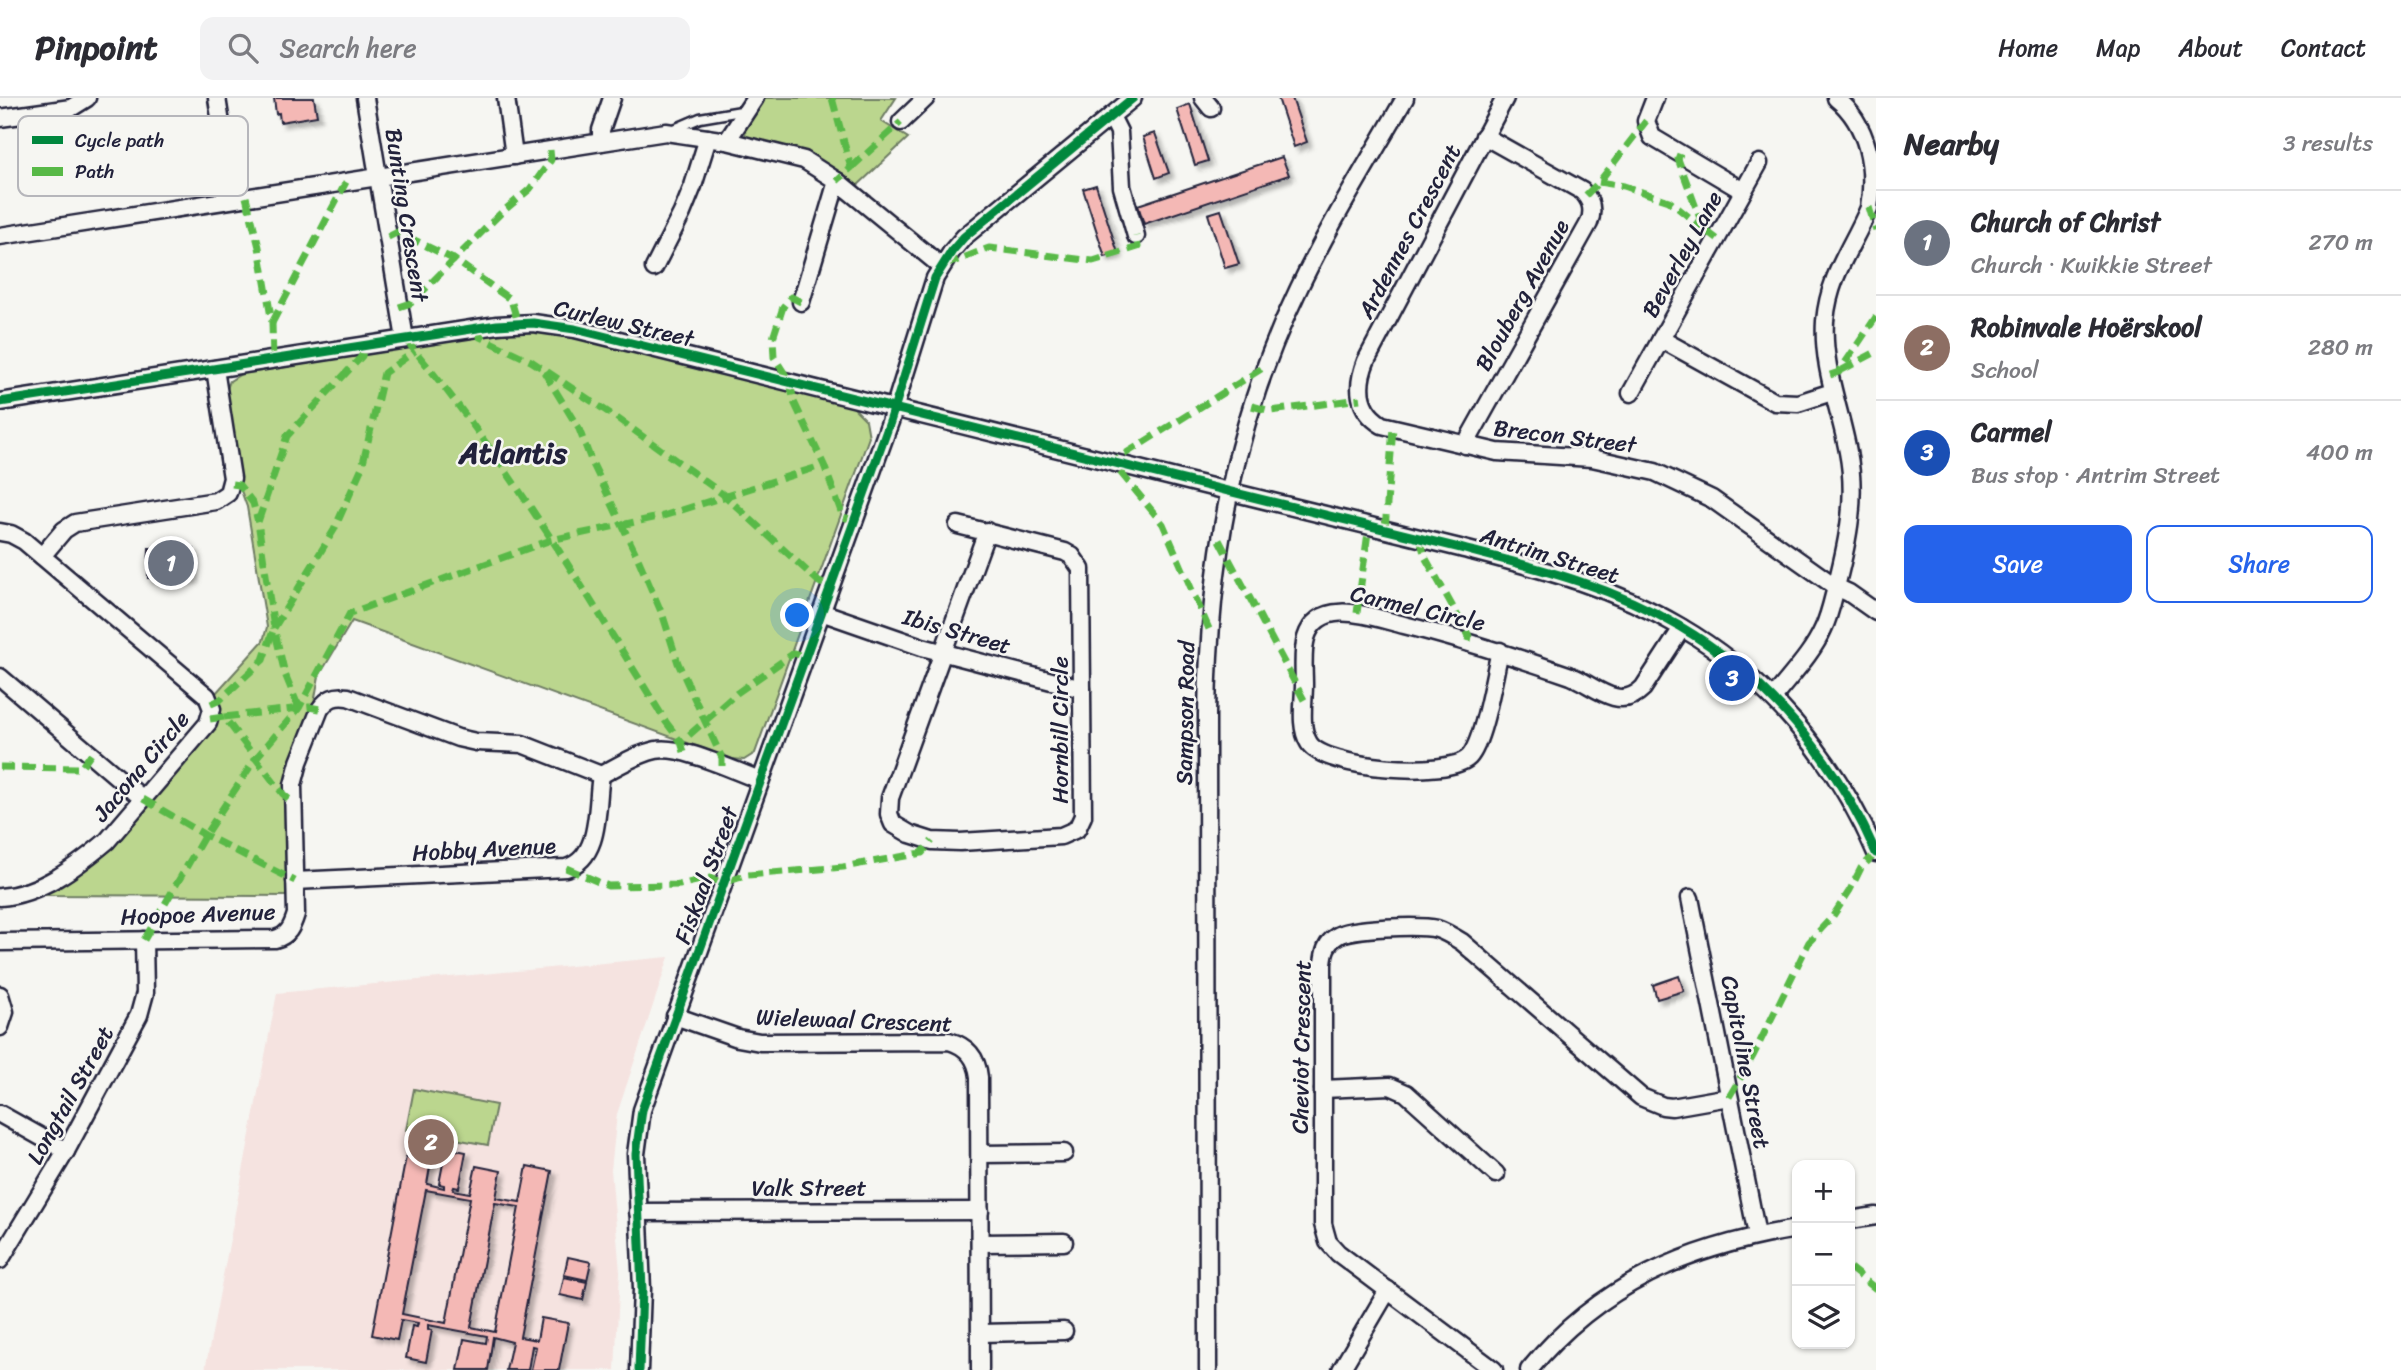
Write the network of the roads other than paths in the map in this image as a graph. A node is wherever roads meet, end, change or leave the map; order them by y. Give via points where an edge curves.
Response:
1 (87, 98) edge
2 (217, 98) edge
3 (365, 98) edge
4 (506, 98) edge
5 (612, 98) edge
6 (926, 98) edge
7 (1133, 98) edge
8 (1405, 98) edge
9 (1505, 98) edge
10 (1655, 98) edge
11 (1836, 98) edge
12 (751, 104) edge
13 (220, 116) edge
14 (1111, 116) junction
15 (0, 118) edge
16 (901, 122) dead end
17 (666, 132) junction
18 (1484, 136) junction
19 (708, 138) junction
20 (727, 141) junction
21 (601, 142) junction
22 (514, 156) junction
23 (1759, 163) dead end
24 (377, 178) junction
25 (837, 181) junction
26 (1743, 191) junction
27 (232, 196) edge
28 (233, 200) junction
29 (0, 236) edge
30 (1136, 236) dead end
31 (941, 267) junction
32 (654, 268) dead end
33 (801, 303) dead end
34 (405, 339) junction
35 (1661, 339) junction
36 (215, 369) junction
37 (1360, 387) joint
38 (1832, 392) junction
39 (1632, 393) dead end
40 (0, 402) edge
41 (894, 408) junction
42 (1465, 445) junction
43 (1230, 491) junction
44 (958, 525) dead end
45 (987, 531) junction
46 (0, 532) edge
47 (42, 556) junction
48 (1836, 587) junction
49 (821, 612) junction
50 (1876, 612) edge
51 (1682, 628) junction
52 (1500, 651) junction
53 (944, 652) junction
54 (0, 677) edge
55 (1082, 689) junction
56 (1773, 698) junction
57 (601, 775) junction
58 (761, 780) junction
59 (143, 799) junction
60 (1874, 844) edge
61 (295, 881) junction
62 (0, 897) edge
63 (1690, 898) dead end
64 (144, 940) junction
65 (0, 942) edge
66 (0, 995) edge
67 (676, 1016) junction
68 (0, 1027) edge
69 (1323, 1089) junction
70 (1729, 1097) junction
71 (0, 1114) edge
72 (66, 1151) junction
73 (1064, 1153) dead end
74 (980, 1154) junction
75 (1496, 1174) dead end
76 (980, 1211) junction
77 (638, 1212) junction
78 (1876, 1216) edge
79 (1855, 1219) edge
80 (1792, 1230) edge
81 (1757, 1235) junction
82 (980, 1242) junction
83 (1064, 1242) dead end
84 (0, 1260) edge
85 (1388, 1290) junction
86 (1064, 1331) dead end
87 (980, 1333) junction
88 (639, 1370) edge
89 (980, 1370) edge
90 (1208, 1370) edge
91 (1341, 1370) edge
92 (1494, 1370) edge
93 (1529, 1370) edge

1 - 15 street via 71,108
2 - 13 street
3 - 24 street, Bunting Crescent
4 - 22 street
5 - 21 street
6 - 16 street
7 - 14 street
8 - 43 street, Sampson Road via 1316,253 1281,327 1252,406
9 - 18 street, Ardennes Crescent
10 - 26 street, Beverley Lane via 1646,121 1652,136
11 - 38 street via 1864,131 1873,156 1875,182 1828,303 1825,339
12 - 17 lane
12 - 20 street
14 - 30 street via 1119,132 1122,187
14 - 31 street via 964,237
17 - 19 street
17 - 21 street
18 - 37 street, Ardennes Crescent via 1369,355
18 - 42 street, Blouberg Avenue via 1582,191 1592,211
19 - 20 street
19 - 32 street via 690,195
20 - 25 street via 804,160
21 - 22 street
22 - 24 street
23 - 26 street, Beverley Lane
24 - 28 street
24 - 34 street, Bunting Crescent
25 - 31 street
25 - 33 street
26 - 35 street, Beverley Lane
27 - 28 street
28 - 29 street
31 - 41 street
34 - 36 street, Curlew Street
34 - 41 street, Curlew Street via 497,325 548,324
35 - 38 street, Beverley Lane via 1775,402 1798,403
35 - 39 street, Beverley Lane
36 - 40 street, Curlew Street
36 - 47 street via 232,478 228,493 216,501 75,523
37 - 42 street, Brecon Street via 1368,415 1382,425
38 - 48 street via 1849,454 1852,493 1849,536
41 - 43 street, Curlew Street
41 - 49 street, Fiskaal Street
42 - 48 street, Brecon Street via 1497,452 1592,458 1675,480 1728,509
43 - 51 street, Antrim Street via 1571,577 1628,599
43 - 90 street, Sampson Road via 1219,540 1208,666
44 - 45 street, Hornbill Circle
45 - 53 street, Hornbill Circle
45 - 55 street, Hornbill Circle via 1065,552 1078,562 1083,581
46 - 47 street, Jacona Circle via 18,537
47 - 59 street, Jacona Circle via 211,704 208,723
48 - 50 street, Brecon Street
48 - 56 street via 1817,640
49 - 53 street, Ibis Street
49 - 58 street, Fiskaal Street
51 - 52 street, Carmel Circle via 1643,688 1628,698 1614,697
51 - 56 street, Antrim Street via 1732,662
52 - 52 street, Carmel Circle via 1357,613 1324,615 1311,626 1305,643 1305,735 1317,752 1357,764 1461,764 1479,737
53 - 55 street, Ibis Street
53 - 55 street, Hornbill Circle via 888,808 899,829 932,841 1061,836 1077,829 1083,816
54 - 59 street
56 - 60 street, Antrim Street via 1831,769
57 - 58 street via 645,753 664,749
57 - 61 street, Hobby Avenue via 589,848 574,866
57 - 61 street, Hoopoe Avenue via 522,744 467,740 348,697 330,698 320,709 295,773
58 - 67 street, Fiskaal Street
59 - 62 street, Jacona Circle via 93,852 32,891
61 - 64 street, Hoopoe Avenue via 296,914 289,931 280,937
63 - 70 street, Capitoline Street
64 - 65 street, Hoopoe Avenue
64 - 72 street, Longtail Street via 143,1007
66 - 68 street via 5,1012
67 - 74 street, Wielewaal Crescent via 760,1042 957,1044 971,1054 978,1069
67 - 77 street, Fiskaal Street via 639,1124
69 - 70 street, Cheviot Crescent via 1323,964 1329,943 1353,930 1417,927 1440,930 1462,942 1652,1103 1672,1107
69 - 75 street via 1398,1088
69 - 85 street, Cheviot Crescent via 1325,1236 1338,1253
70 - 81 street, Capitoline Street
71 - 72 street
72 - 84 street, Longtail Street
73 - 74 street
74 - 76 street, Wielewaal Crescent
76 - 77 street, Valk Street
76 - 82 street, Wielewaal Crescent
77 - 88 street, Fiskaal Street
78 - 79 street
80 - 81 street
81 - 93 street via 1682,1257 1622,1288 1575,1322
82 - 83 street
82 - 87 street, Wielewaal Crescent
85 - 91 street
85 - 92 street, Cheviot Crescent
86 - 87 street
87 - 89 street, Wielewaal Crescent

